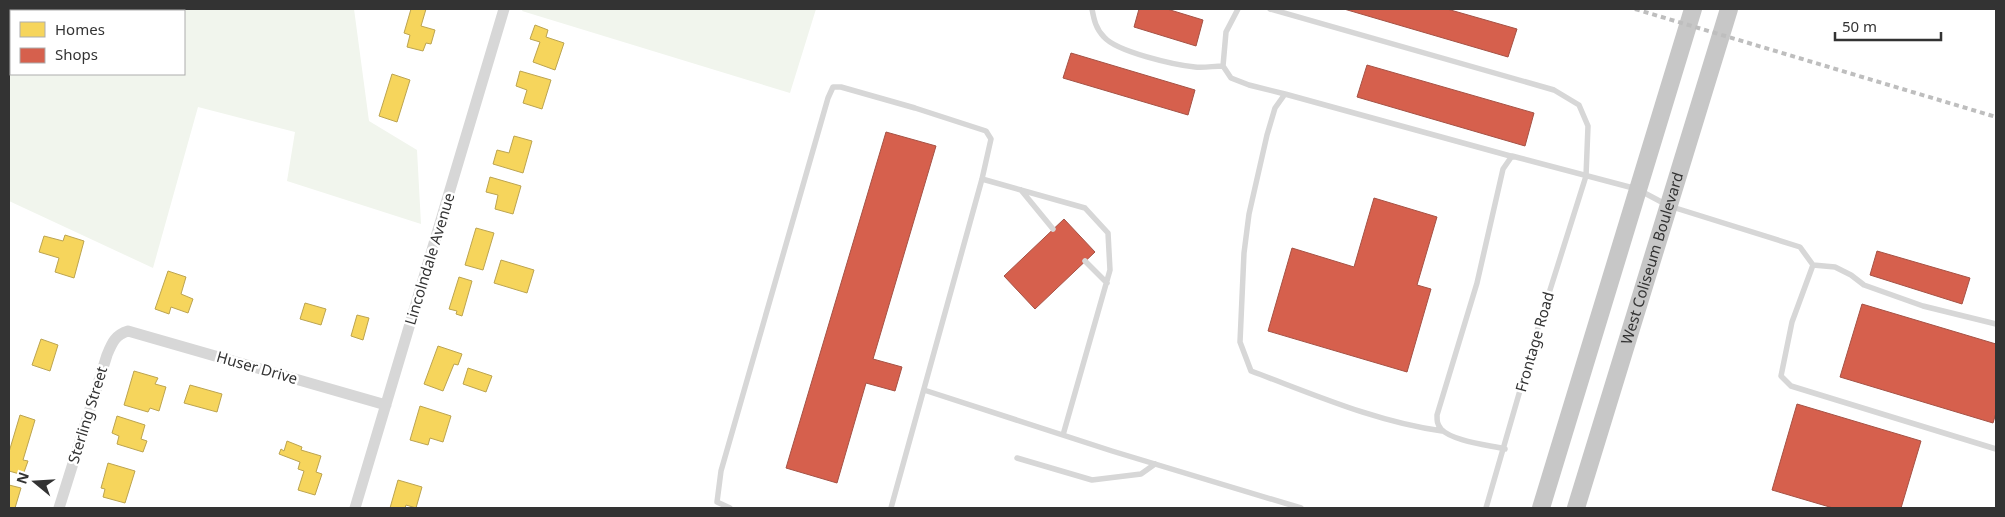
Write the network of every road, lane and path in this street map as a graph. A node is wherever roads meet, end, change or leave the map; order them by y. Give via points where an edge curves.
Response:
1 (504, 9) edge
2 (1092, 9) edge
3 (1238, 9) edge
4 (1270, 9) edge
5 (1693, 9) edge
6 (1729, 9) edge
7 (1223, 66) junction
8 (1285, 94) junction
9 (1514, 157) junction
10 (1586, 176) junction
11 (982, 179) junction
12 (1637, 189) junction
13 (1020, 190) junction
14 (1669, 206) junction
15 (1053, 229) dead end
16 (1085, 261) dead end
17 (1813, 264) junction
18 (1107, 283) junction
19 (1996, 324) edge
20 (128, 332) joint
21 (924, 390) junction
22 (386, 405) junction
23 (1442, 431) junction
24 (1063, 435) junction
25 (1505, 449) junction
26 (1996, 449) edge
27 (1017, 458) dead end
28 (1155, 464) junction
29 (59, 508) edge
30 (355, 508) edge
31 (730, 508) edge
32 (891, 508) edge
33 (1301, 508) edge
34 (1486, 508) edge
35 (1542, 508) edge
36 (1576, 508) edge

1 - 22 street, Lincolndale Avenue
2 - 7 lane via 1094,22 1104,39 1126,50 1196,67
3 - 7 lane via 1226,32
4 - 10 lane, Frontage Road via 1554,90 1579,105 1583,111 1588,126
5 - 12 highway
6 - 14 highway, West Coliseum Boulevard
7 - 8 lane via 1231,78
8 - 9 lane
8 - 23 lane via 1275,108 1267,134 1244,253 1240,342 1250,371 1375,416
9 - 10 lane
9 - 23 lane via 1504,169 1477,283 1437,415 1437,424
10 - 12 lane
10 - 25 lane, Frontage Road via 1538,328
11 - 13 lane
11 - 21 lane
11 - 31 lane via 991,139 986,132 915,108 833,87 721,471 717,502
12 - 14 lane
12 - 35 highway
13 - 15 lane
13 - 18 lane via 1085,208 1108,233 1110,270
14 - 17 lane via 1800,246
14 - 36 highway, West Coliseum Boulevard
16 - 18 lane
17 - 19 lane via 1835,267 1864,285 1923,306
17 - 26 lane via 1792,322 1781,376 1791,386
18 - 24 lane
20 - 22 street, Huser Drive
20 - 29 street, Sterling Street via 118,334 111,344
21 - 24 lane
21 - 32 lane
22 - 30 street, Lincolndale Avenue
23 - 25 lane via 1452,437
24 - 28 lane
25 - 34 lane, Frontage Road
27 - 28 lane via 1092,480 1141,474
28 - 33 lane

